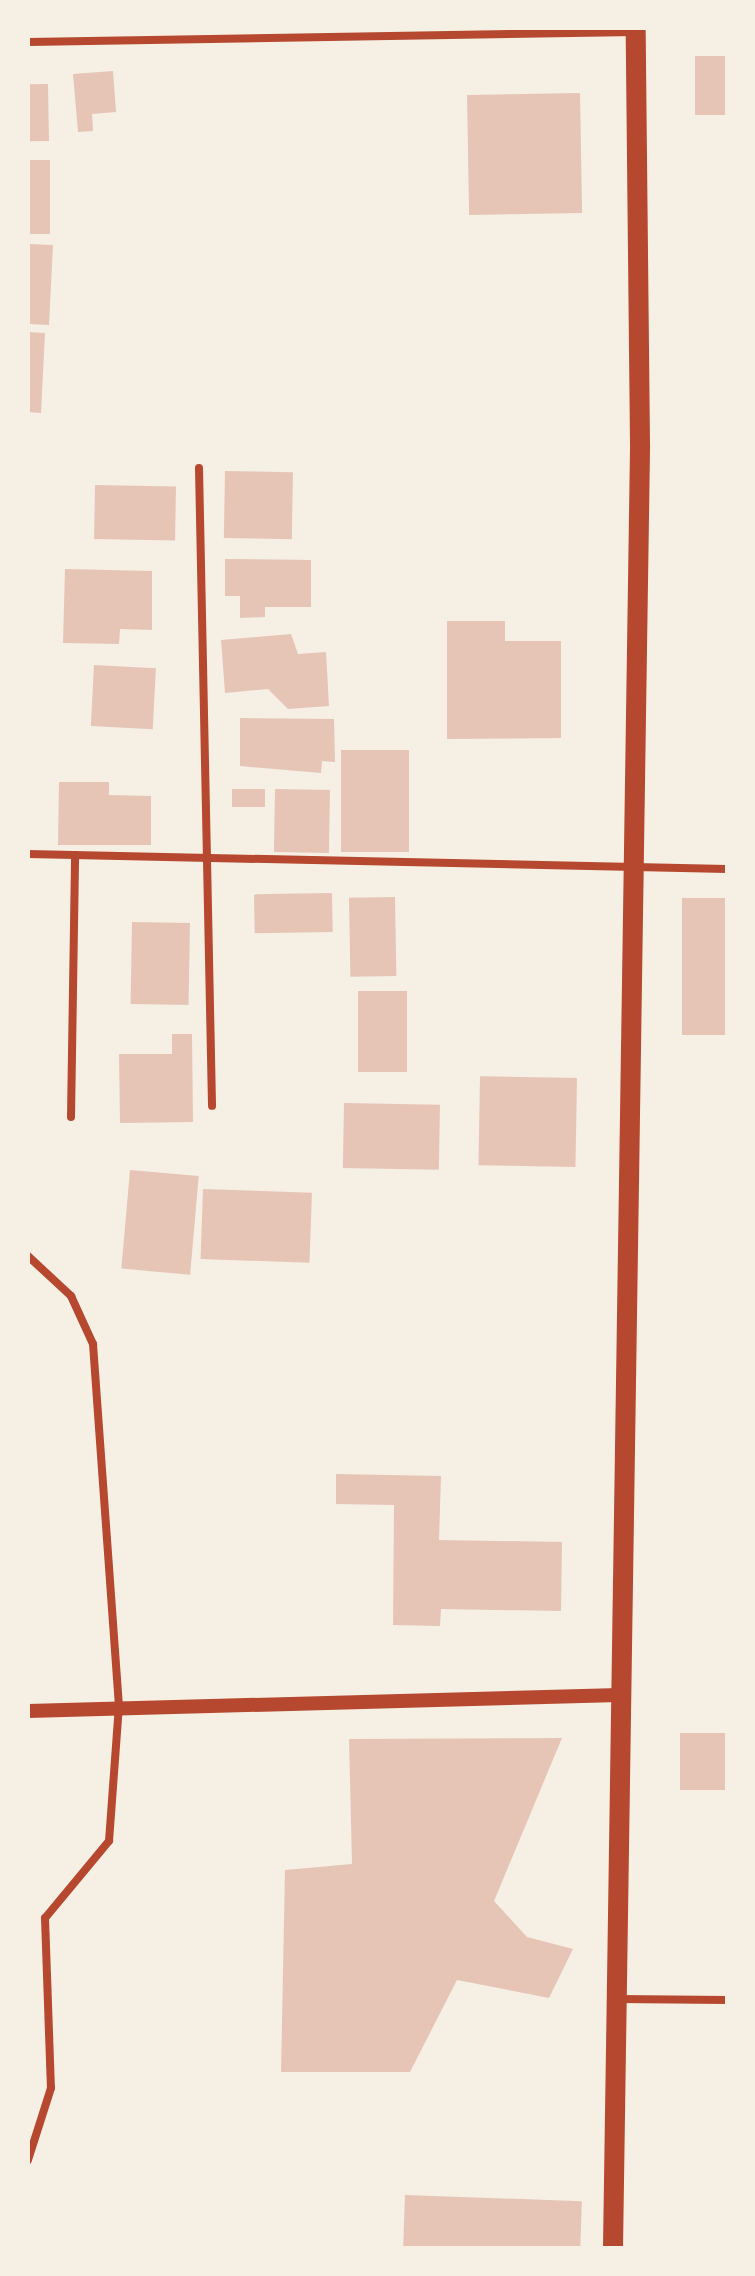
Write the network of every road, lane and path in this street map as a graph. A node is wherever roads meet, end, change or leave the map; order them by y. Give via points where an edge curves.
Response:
1 (636, 30) edge
2 (28, 42) edge
3 (199, 468) dead end
4 (28, 854) edge
5 (75, 855) junction
6 (207, 858) junction
7 (630, 866) junction
8 (727, 869) edge
9 (212, 1106) dead end
10 (71, 1117) dead end
11 (28, 1256) edge
12 (620, 1695) junction
13 (119, 1705) junction
14 (28, 1711) edge
15 (617, 1999) junction
16 (727, 2000) edge
17 (28, 2160) edge
18 (613, 2248) edge

1 - 2 street
1 - 7 main road via 640,444
3 - 6 street
4 - 5 street
5 - 6 street
5 - 10 street
6 - 7 street
6 - 9 street
7 - 8 street
7 - 12 main road
11 - 13 street via 71,1296 93,1344
12 - 13 street
12 - 15 main road
13 - 14 street
13 - 17 street via 109,1841 45,1918 51,2088
15 - 16 street
15 - 18 main road

